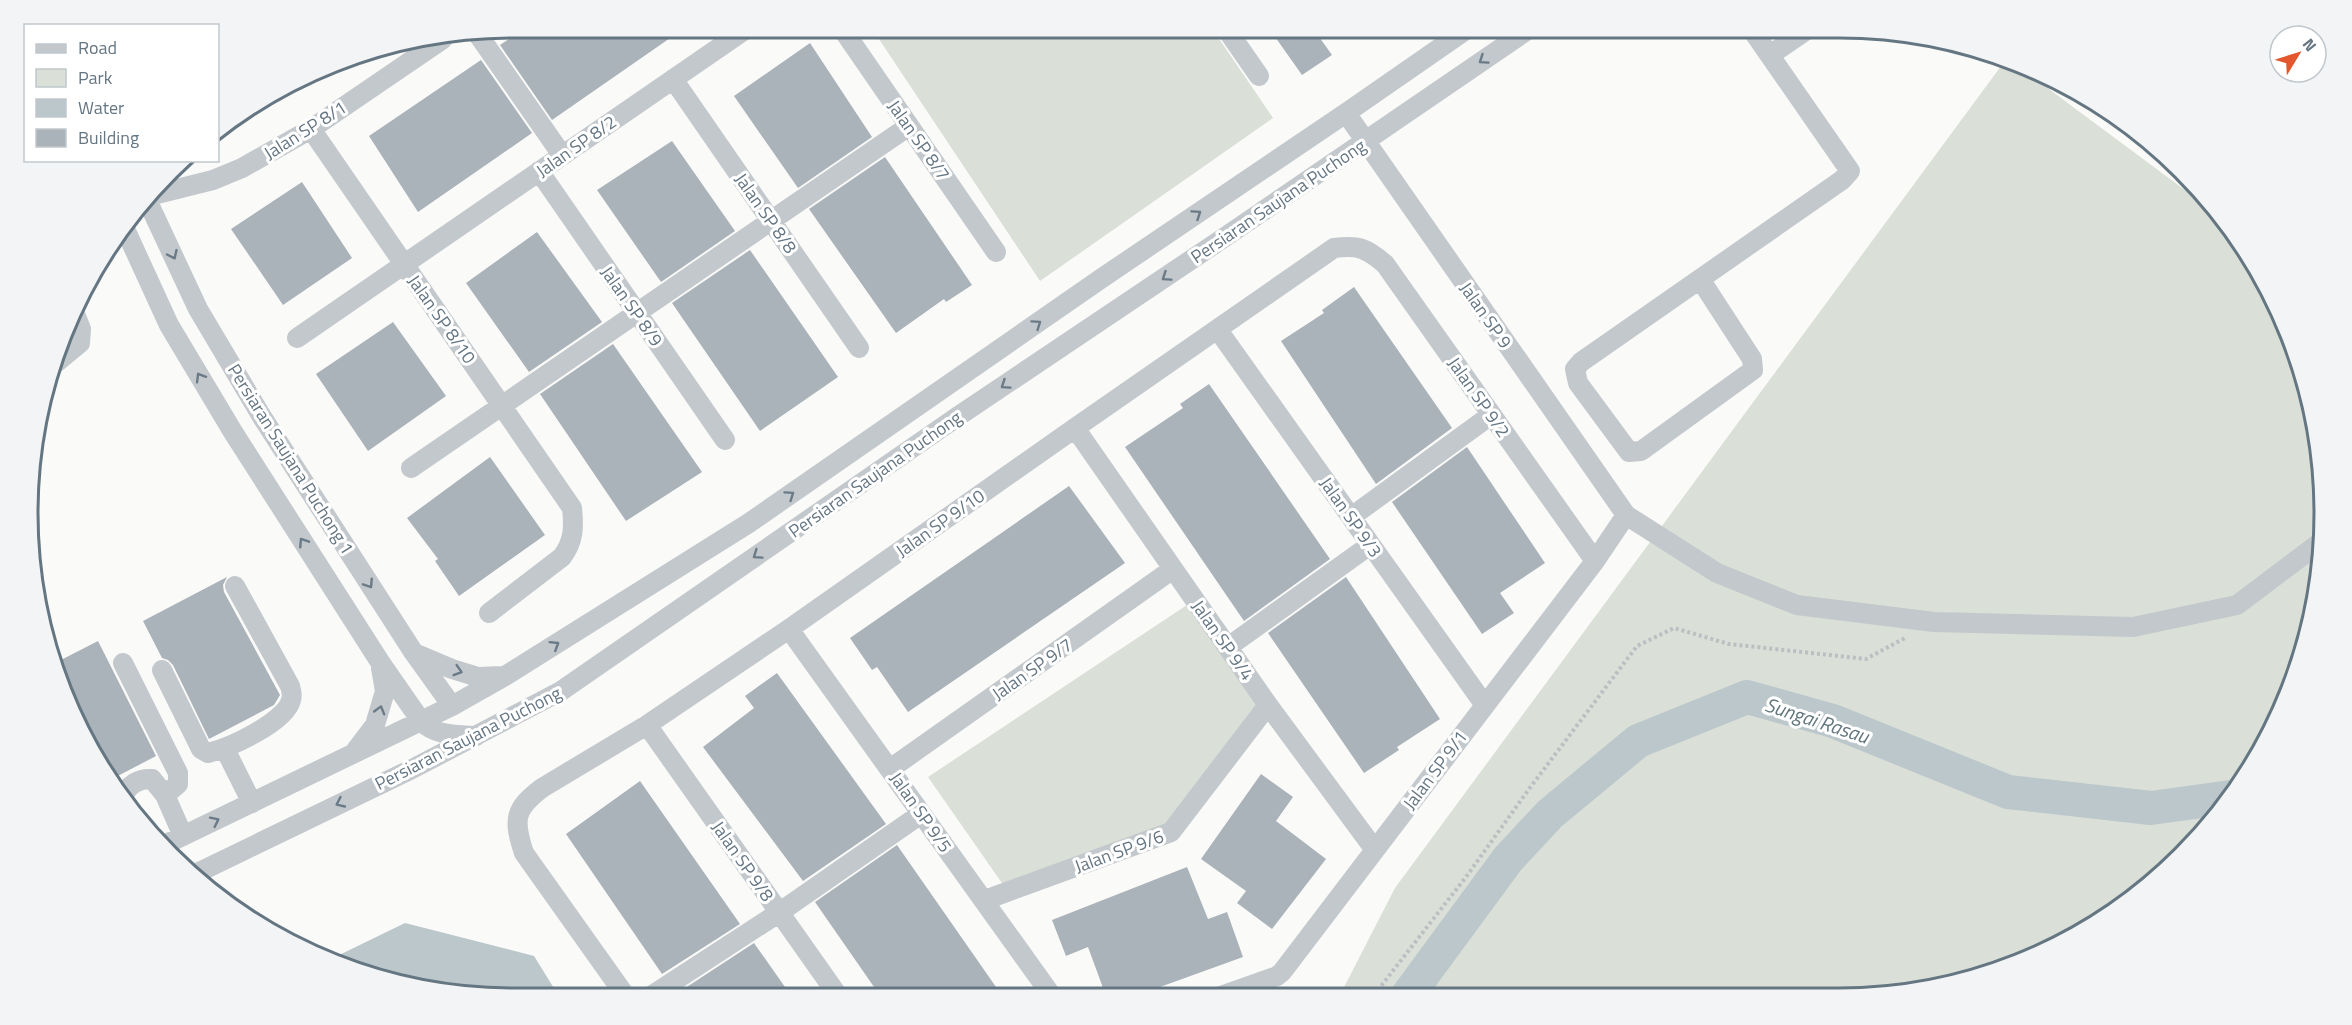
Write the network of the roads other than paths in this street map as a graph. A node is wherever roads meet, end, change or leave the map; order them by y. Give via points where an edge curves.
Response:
1 (719, 38) edge
2 (849, 38) edge
3 (1233, 38) edge
4 (1454, 38) edge
5 (1516, 38) edge
6 (1758, 38) edge
7 (1795, 38) edge
8 (481, 39) edge
9 (435, 45) edge
10 (1770, 55) junction
11 (1259, 75) dead end
12 (673, 79) junction
13 (1346, 113) junction
14 (909, 126) junction
15 (311, 129) junction
16 (1365, 142) junction
17 (562, 155) junction
18 (539, 171) junction
19 (161, 193) edge
20 (150, 206) edge
21 (771, 220) junction
22 (127, 235) edge
23 (1353, 246) joint
24 (996, 252) dead end
25 (404, 264) junction
26 (1700, 279) junction
27 (637, 313) junction
28 (78, 321) edge
29 (1218, 330) junction
30 (297, 338) dead end
31 (859, 348) dead end
32 (65, 356) edge
33 (502, 406) junction
34 (1491, 415) junction
35 (1075, 428) junction
36 (725, 440) dead end
37 (411, 468) dead end
38 (1626, 515) junction
39 (1351, 517) junction
40 (1370, 545) junction
41 (2313, 548) edge
42 (1595, 561) junction
43 (1173, 569) junction
44 (235, 586) dead end
45 (489, 613) dead end
46 (789, 629) junction
47 (1228, 647) junction
48 (414, 653) junction
49 (380, 662) junction
50 (123, 663) dead end
51 (162, 670) dead end
52 (505, 676) junction
53 (1484, 704) junction
54 (1268, 705) junction
55 (452, 706) junction
56 (421, 721) junction
57 (647, 724) junction
58 (444, 734) junction
59 (477, 736) junction
60 (225, 749) junction
61 (354, 752) junction
62 (412, 769) junction
63 (890, 769) junction
64 (128, 790) edge
65 (165, 795) junction
66 (252, 803) junction
67 (921, 814) junction
68 (183, 836) junction
69 (171, 842) edge
70 (1375, 850) junction
71 (201, 871) edge
72 (984, 900) junction
73 (780, 912) junction
74 (620, 988) edge
75 (663, 988) edge
76 (833, 988) edge
77 (1046, 988) edge
78 (1243, 988) edge

1 - 12 street, Jalan SP 8/2
2 - 14 street, Jalan SP 8/7
3 - 11 street
4 - 13 street, Persiaran Saujana Puchong
5 -> 16 street, Persiaran Saujana Puchong
6 - 10 street
7 - 10 street
8 - 17 street
9 - 15 street, Jalan SP 8/1
10 - 26 street via 1850,171
12 - 17 street, Jalan SP 8/2
12 - 21 street, Jalan SP 8/8
13 - 16 street, Jalan SP 9
52 -> 13 street, Persiaran Saujana Puchong via 749,523
14 - 21 street
14 - 24 street, Jalan SP 8/7
15 - 19 street, Jalan SP 8/1 via 243,168
15 - 25 street, Jalan SP 8/10
16 - 38 street, Jalan SP 9
16 -> 59 street, Persiaran Saujana Puchong via 561,691
17 - 18 street, Jalan SP 8/2
18 - 25 street, Jalan SP 8/2
18 - 27 street, Jalan SP 8/9
20 -> 48 street, Persiaran Saujana Puchong 1 via 198,309 238,378
21 - 27 street
21 - 31 street, Jalan SP 8/8
49 -> 22 street, Persiaran Saujana Puchong 1 via 169,325
23 - 29 street, Jalan SP 9/10 via 1334,248
23 - 34 street, Jalan SP 9/2 via 1370,251 1385,264
25 - 30 street, Jalan SP 8/2
25 - 33 street, Jalan SP 8/10
26 - 26 street via 1575,369 1578,383 1629,452 1641,451 1753,370 1752,359
27 - 33 street
27 - 36 street, Jalan SP 8/9
28 - 32 street via 80,343
29 - 35 street, Jalan SP 9/10
29 - 39 street, Jalan SP 9/3
33 - 37 street
33 - 45 street, Jalan SP 8/10 via 572,508 574,528 570,546 562,557
34 - 39 street
34 - 42 street, Jalan SP 9/2
35 - 43 street, Jalan SP 9/4
35 - 46 street, Jalan SP 9/10
38 - 41 street via 1717,573 1797,605 1934,622 2133,627 2238,605
38 - 42 street, Jalan SP 9/1
39 - 40 street, Jalan SP 9/3
40 - 47 street
40 - 53 street, Jalan SP 9/3
42 - 53 street, Jalan SP 9/1
43 - 47 street, Jalan SP 9/4
43 - 63 street, Jalan SP 9/7
44 - 60 street via 290,686 292,697 279,717
46 - 57 street, Jalan SP 9/10
46 - 63 street, Jalan SP 9/5
47 - 54 street, Jalan SP 9/4
48 -> 52 street via 478,677
48 - 55 street, Persiaran Saujana Puchong 1
49 - 56 street, Persiaran Saujana Puchong 1
61 -> 49 street via 375,725 381,707 385,691
50 - 65 street via 178,773 178,784
51 - 60 street via 201,749 208,753
52 - 55 street, Persiaran Saujana Puchong
53 - 70 street, Jalan SP 9/1
54 - 70 street, Jalan SP 9/4
54 - 72 street, Jalan SP 9/6 via 1172,832
55 - 56 street, Persiaran Saujana Puchong
55 - 58 street
56 - 58 street
56 - 61 street, Persiaran Saujana Puchong
57 - 73 street, Jalan SP 9/8
57 - 74 street, Jalan SP 9/10 via 542,788 526,800 517,817 524,853
58 - 59 street
58 - 62 street
59 - 62 street, Persiaran Saujana Puchong
60 - 66 street
61 - 66 street, Persiaran Saujana Puchong
62 -> 71 street, Persiaran Saujana Puchong
63 - 67 street, Jalan SP 9/5
64 - 65 street via 143,779 152,779
65 - 68 street
68 -> 66 street, Persiaran Saujana Puchong
67 - 72 street, Jalan SP 9/5
67 - 73 street
68 - 69 street, Persiaran Saujana Puchong
70 - 78 street, Jalan SP 9/1 via 1282,972
72 - 77 street, Jalan SP 9/5
73 - 75 street
73 - 76 street, Jalan SP 9/8

